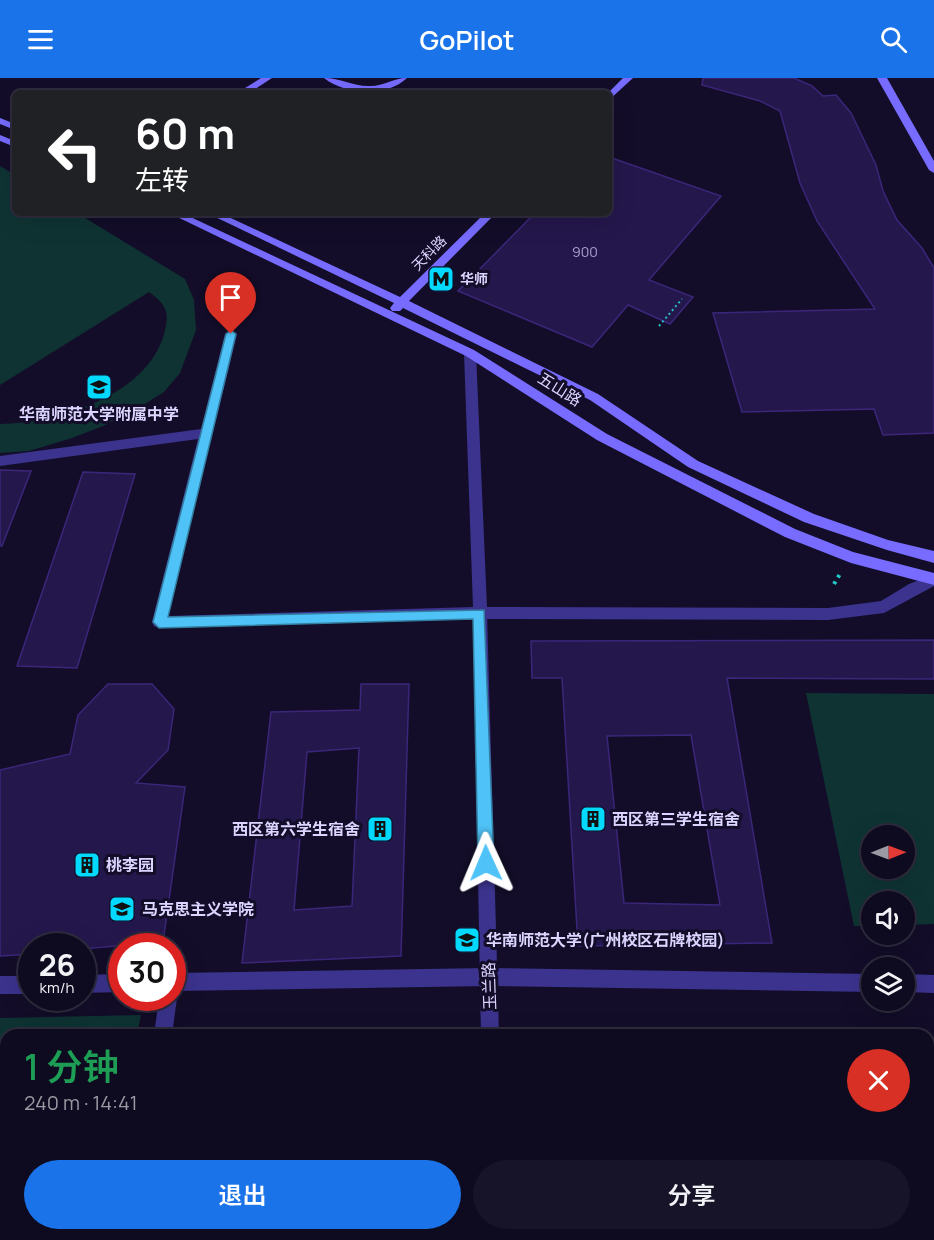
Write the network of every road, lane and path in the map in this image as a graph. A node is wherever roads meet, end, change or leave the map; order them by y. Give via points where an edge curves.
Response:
1 (267, 78) edge
2 (329, 78) edge
3 (402, 78) edge
4 (628, 78) edge
5 (882, 78) edge
6 (247, 90) edge
7 (612, 94) edge
8 (934, 170) edge
9 (180, 216) edge
10 (218, 216) edge
11 (488, 216) edge
12 (681, 299) dead end
13 (401, 302) junction
14 (389, 316) junction
15 (659, 326) dead end
16 (231, 334) dead end
17 (470, 353) junction
18 (206, 433) junction
19 (0, 461) edge
20 (934, 557) edge
21 (934, 580) edge
22 (480, 614) junction
23 (488, 977) junction
24 (186, 982) edge
25 (861, 983) edge
26 (915, 983) edge
27 (934, 984) edge
28 (0, 985) edge
29 (18, 985) edge
30 (166, 1011) edge
31 (164, 1029) edge
32 (490, 1029) edge

1 - 6 main road
2 - 3 main road via 367,90 382,89
4 - 7 main road
5 - 8 main road
9 - 14 main road, 五山路
10 - 13 main road, 五山路
11 - 13 main road, 天科路
12 - 15 path
13 - 14 main road, 天科路
13 - 20 main road, 五山路 via 594,397 693,464 809,518
14 - 17 main road, 五山路
16 - 18 street
17 - 21 main road, 五山路 via 602,436 790,533
17 - 22 street, 玉兰路
18 - 19 street
18 - 22 street via 159,622
21 - 22 street via 884,607 828,614
22 - 23 street, 玉兰路
23 - 24 street
23 - 25 street
23 - 32 street, 玉兰路
26 - 27 street
28 - 29 street
30 - 31 street

